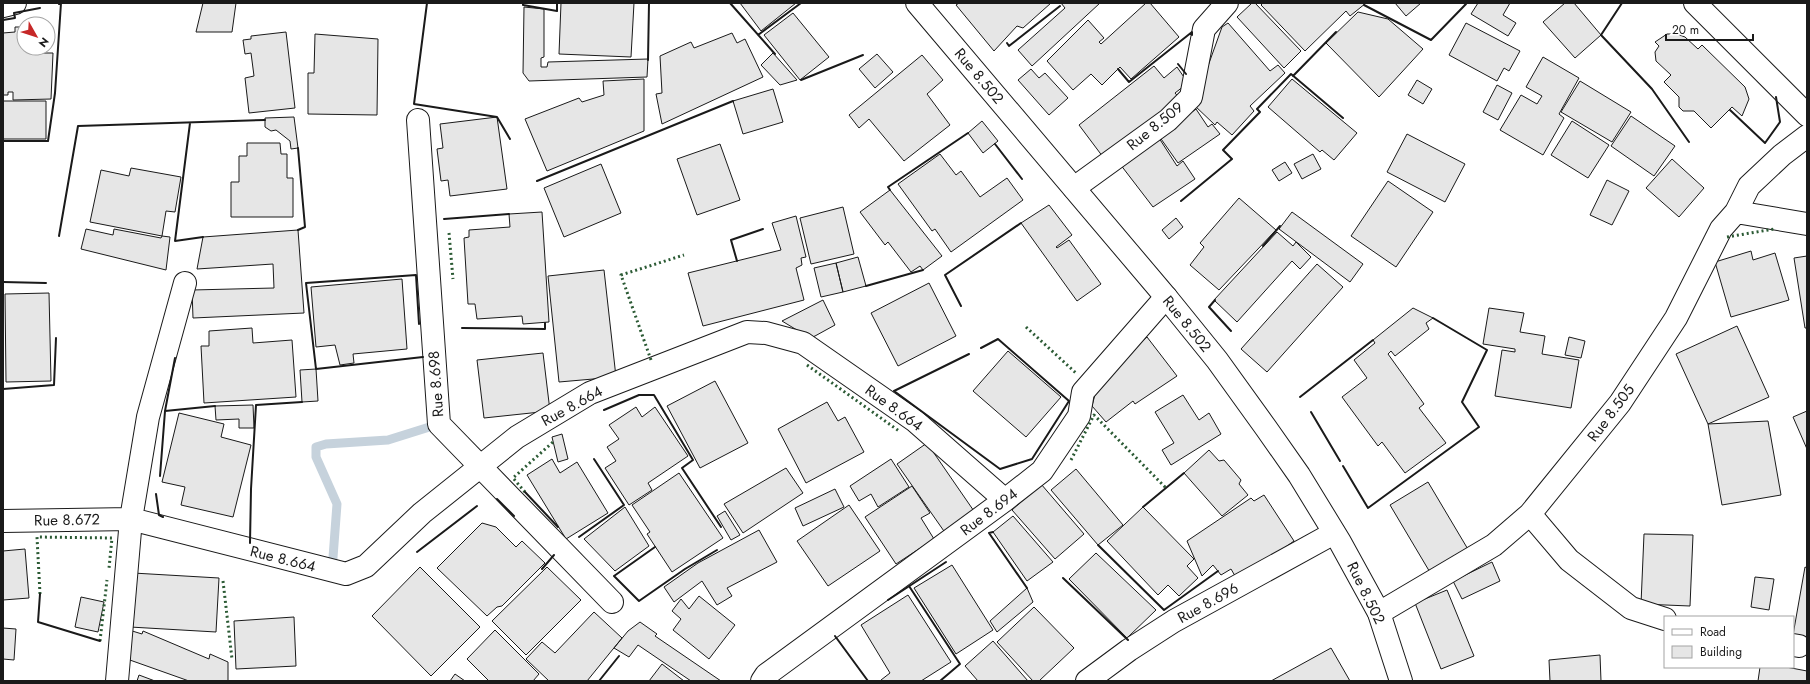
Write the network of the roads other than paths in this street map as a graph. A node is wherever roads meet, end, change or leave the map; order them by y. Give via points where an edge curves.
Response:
1 (15, 3) edge
2 (917, 3) edge
3 (1227, 3) edge
4 (1695, 3) edge
5 (3, 6) edge
6 (1807, 115) edge
7 (418, 120) dead end
8 (1807, 136) edge
9 (1074, 188) junction
10 (1736, 212) junction
11 (1807, 224) edge
12 (184, 283) dead end
13 (1166, 297) junction
14 (481, 466) junction
15 (1006, 500) junction
16 (1530, 514) junction
17 (131, 520) junction
18 (3, 521) edge
19 (1334, 533) junction
20 (612, 602) dead end
21 (1379, 613) junction
22 (1664, 619) edge
23 (117, 681) edge
24 (762, 681) edge
25 (1086, 681) edge
26 (1401, 681) edge

1 - 5 street
2 - 9 street, Rue 8.502
3 - 9 street, Rue 8.509 via 1204,29 1190,97 1168,120
4 - 6 street
7 - 14 street, Rue 8.698 via 439,424
8 - 10 street, Rue 8.505 via 1749,186
9 - 13 street, Rue 8.502
10 - 11 street
10 - 16 street, Rue 8.505 via 1721,229 1676,318 1620,403
12 - 17 street via 148,417
13 - 15 street, Rue 8.694 via 1083,392 1079,416 1042,471
13 - 19 street, Rue 8.502 via 1217,360 1266,428 1299,475
14 - 15 street, Rue 8.664 via 517,437 590,393 747,332 766,333 803,343 915,421
14 - 17 street, Rue 8.664 via 422,513 366,566 346,574
14 - 20 street, Rue 8.698
15 - 24 street, Rue 8.694 via 766,675
16 - 21 street, Rue 8.505 via 1494,545
16 - 22 street via 1569,560 1631,608
17 - 18 street, Rue 8.672
17 - 23 street
19 - 21 street, Rue 8.502
19 - 25 street, Rue 8.696 via 1174,621
21 - 26 street, Rue 8.502

